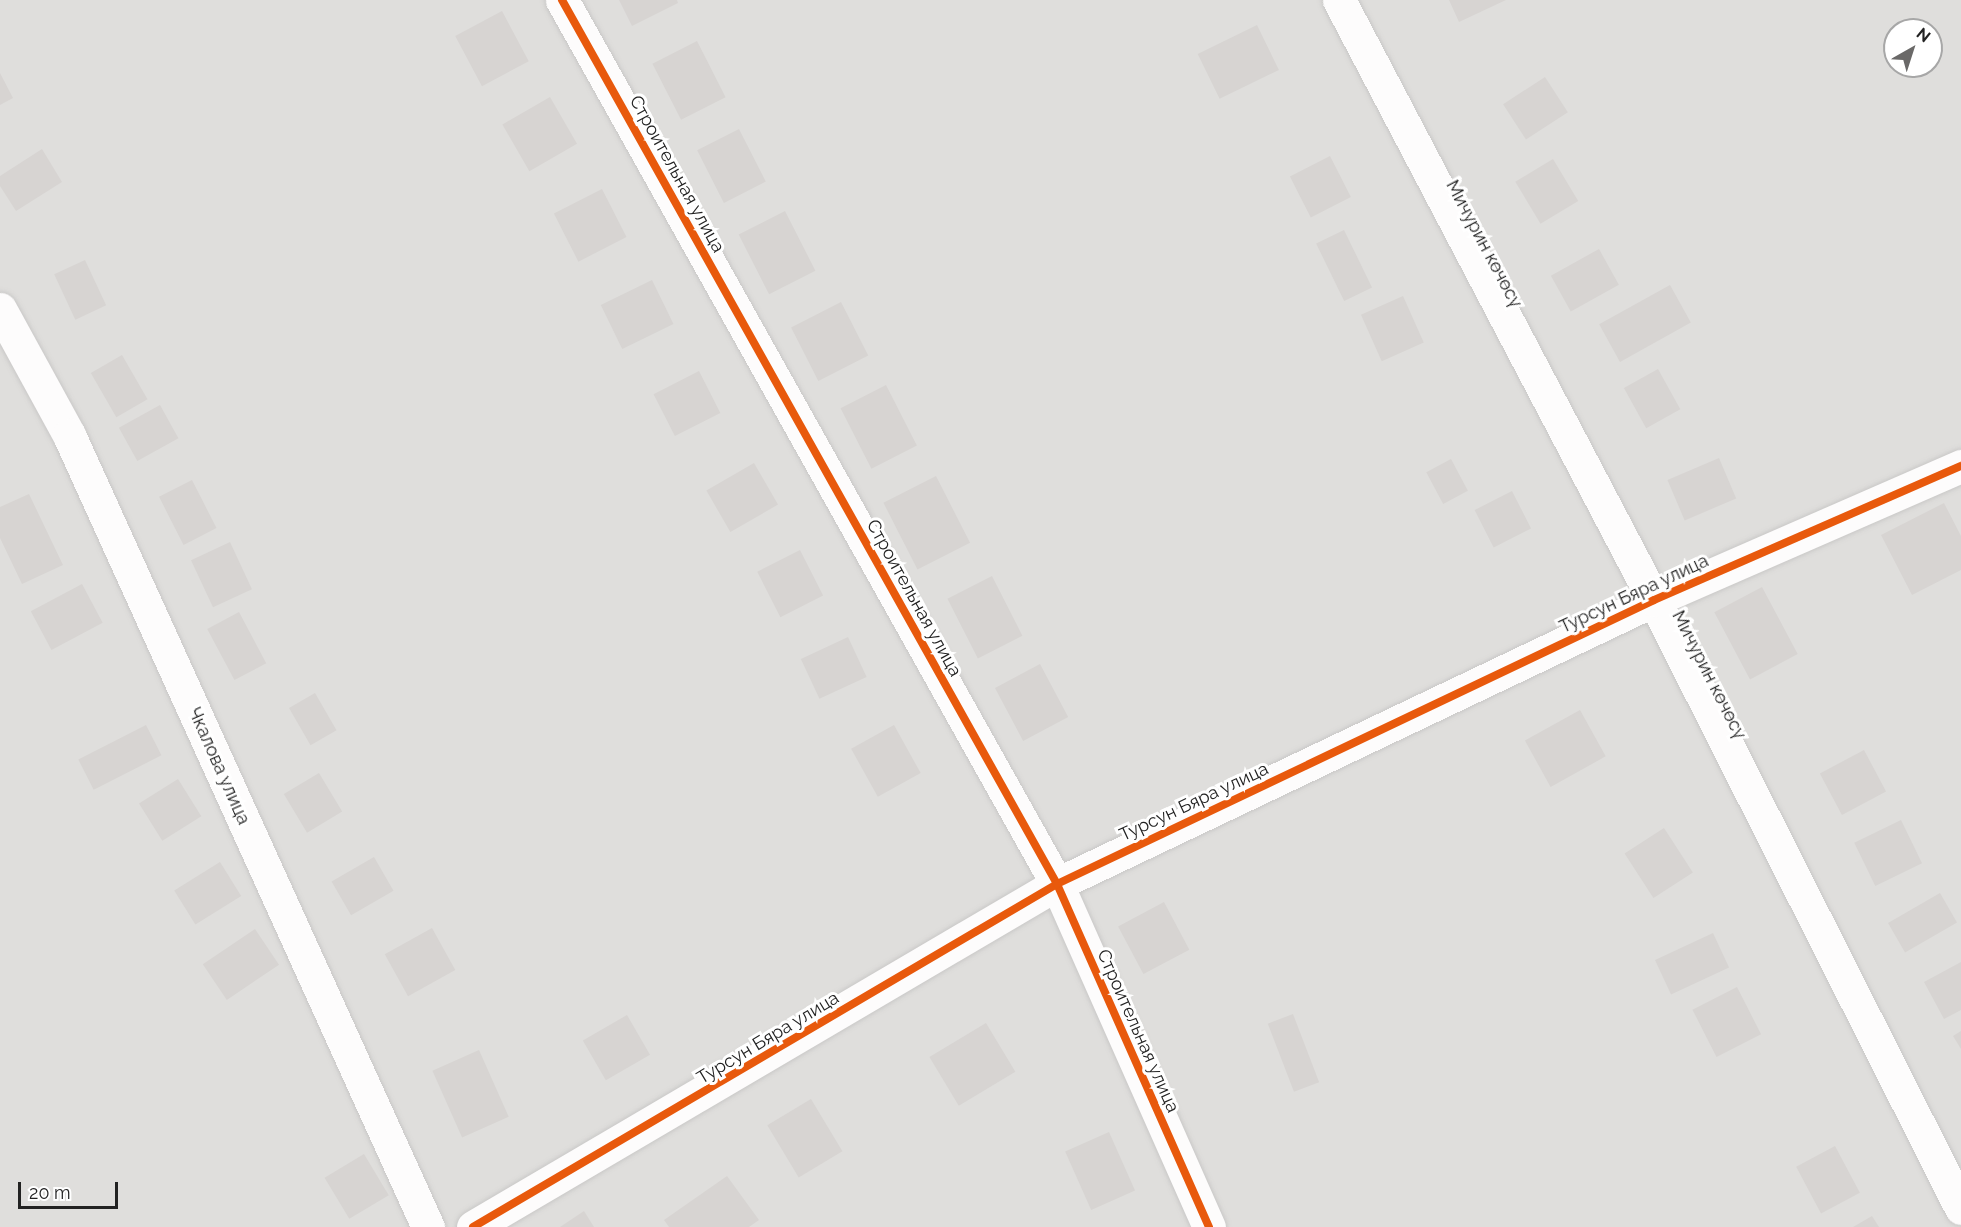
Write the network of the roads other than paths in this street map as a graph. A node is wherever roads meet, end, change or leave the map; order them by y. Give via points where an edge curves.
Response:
1 (562, 0) edge
2 (1339, 0) edge
3 (0, 309) edge
4 (1961, 466) edge
5 (1654, 600) junction
6 (1057, 884) junction
7 (1961, 1208) edge
8 (483, 1225) edge
9 (428, 1227) edge
10 (1209, 1227) edge

1 - 6 street, Строительная улица
2 - 5 street, Мичурин көчөсү
3 - 9 street, Чкалова улица via 69,435
4 - 5 street, Турсун Бяра улица
5 - 6 street, Турсун Бяра улица
5 - 7 street, Мичурин көчөсү
6 - 8 street, Турсун Бяра улица
6 - 10 street, Строительная улица

